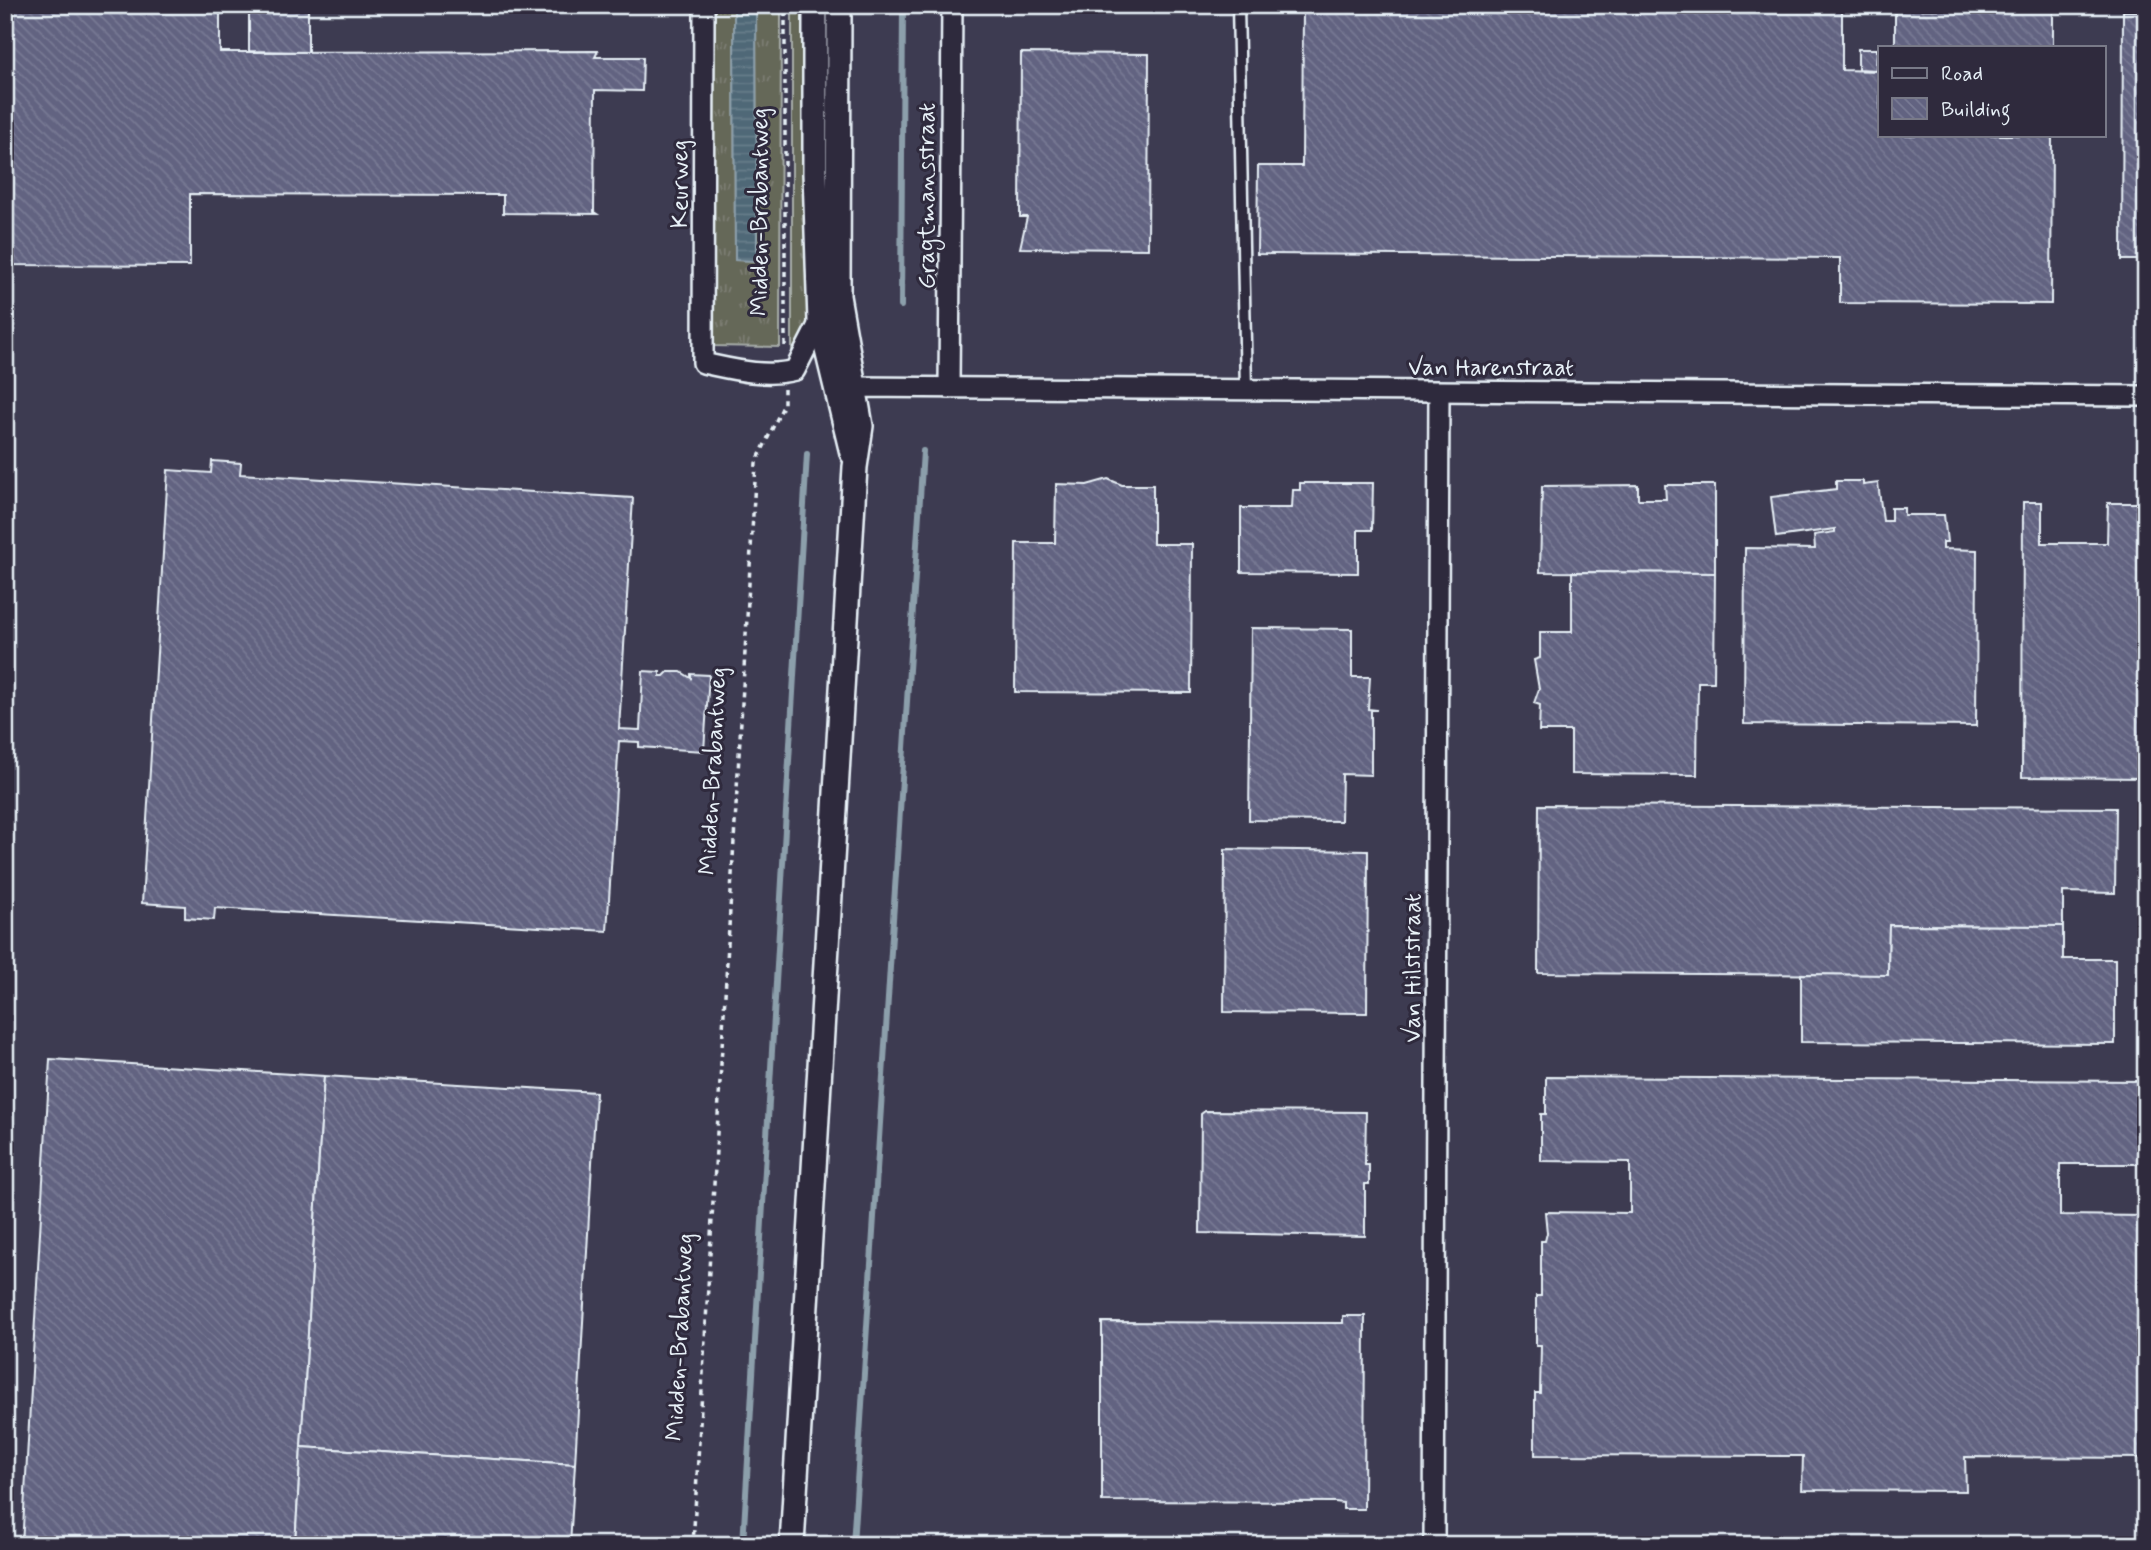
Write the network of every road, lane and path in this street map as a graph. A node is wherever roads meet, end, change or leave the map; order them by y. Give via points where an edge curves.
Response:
1 (704, 5) edge
2 (785, 5) edge
3 (815, 5) edge
4 (839, 5) edge
5 (952, 5) edge
6 (1238, 5) edge
7 (820, 321) junction
8 (785, 373) junction
9 (948, 388) junction
10 (846, 389) junction
11 (1246, 390) junction
12 (1439, 392) junction
13 (2146, 396) edge
14 (693, 1545) edge
15 (792, 1545) edge
16 (1434, 1545) edge

1 - 8 street, Keurweg via 703,363 745,372
2 - 8 path, Midden-Brabantweg
3 - 7 street
4 - 10 street via 838,296
5 - 9 street, Gragtmansstraat
6 - 11 lane
7 - 8 street via 795,370
7 - 10 street
8 - 14 path, Midden-Brabantweg via 784,404 756,463
9 - 10 street, Van Harenstraat
9 - 11 street, Van Harenstraat
10 - 15 street via 855,467
11 - 12 street, Van Harenstraat
12 - 13 street, Van Harenstraat
12 - 16 street, Van Hilststraat

